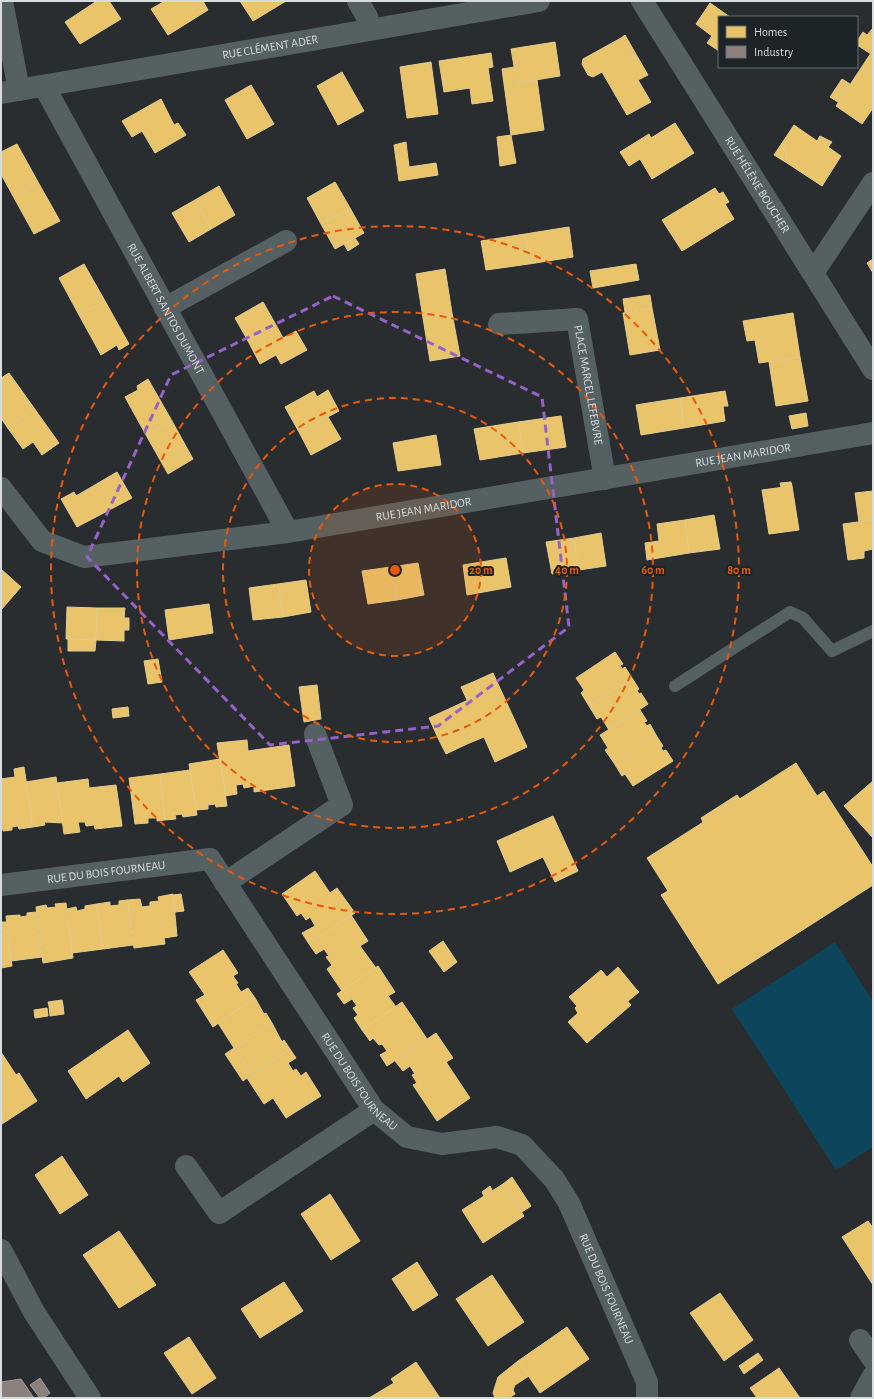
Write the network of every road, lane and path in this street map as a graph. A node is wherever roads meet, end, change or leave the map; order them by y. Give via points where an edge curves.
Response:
1 (2, 1) edge
2 (358, 1) edge
3 (539, 1) edge
4 (642, 1) edge
5 (370, 29) junction
6 (44, 86) junction
7 (10, 92) edge
8 (873, 183) edge
9 (286, 241) dead end
10 (813, 273) junction
11 (165, 308) junction
12 (499, 324) dead end
13 (873, 369) edge
14 (873, 433) edge
15 (605, 479) junction
16 (1, 488) edge
17 (288, 532) junction
18 (873, 631) edge
19 (675, 686) dead end
20 (315, 734) dead end
21 (225, 882) junction
22 (1, 885) edge
23 (374, 1110) junction
24 (186, 1166) dead end
25 (1, 1250) edge
26 (860, 1340) dead end
27 (873, 1359) edge
28 (873, 1376) edge
29 (90, 1398) edge
30 (647, 1398) edge
31 (861, 1398) edge

1 - 7 street
2 - 5 street
3 - 5 street, RUE CLÉMENT ADER
4 - 10 street, RUE HÉLÈNE BOUCHER
5 - 6 street, RUE CLÉMENT ADER
6 - 7 street, RUE CLÉMENT ADER
6 - 11 street, RUE ALBERT SANTOS DUMONT
8 - 10 street
9 - 11 street
10 - 13 street, RUE HÉLÈNE BOUCHER
11 - 17 street, RUE ALBERT SANTOS DUMONT
12 - 15 street, PLACE MARCEL LEFEBVRE via 577,320
14 - 15 street, RUE JEAN MARIDOR
15 - 17 street, RUE JEAN MARIDOR
16 - 17 street, RUE JEAN MARIDOR via 42,541 84,557
18 - 19 lane via 832,651 803,618 790,612
20 - 21 street via 342,805
21 - 22 street, RUE DU BOIS FOURNEAU via 210,859
21 - 23 street, RUE DU BOIS FOURNEAU
23 - 24 street via 219,1213
23 - 30 street, RUE DU BOIS FOURNEAU via 407,1137 442,1144 496,1137 522,1145 554,1179 569,1203 647,1382
25 - 29 street via 34,1312
26 - 27 street
28 - 31 street

